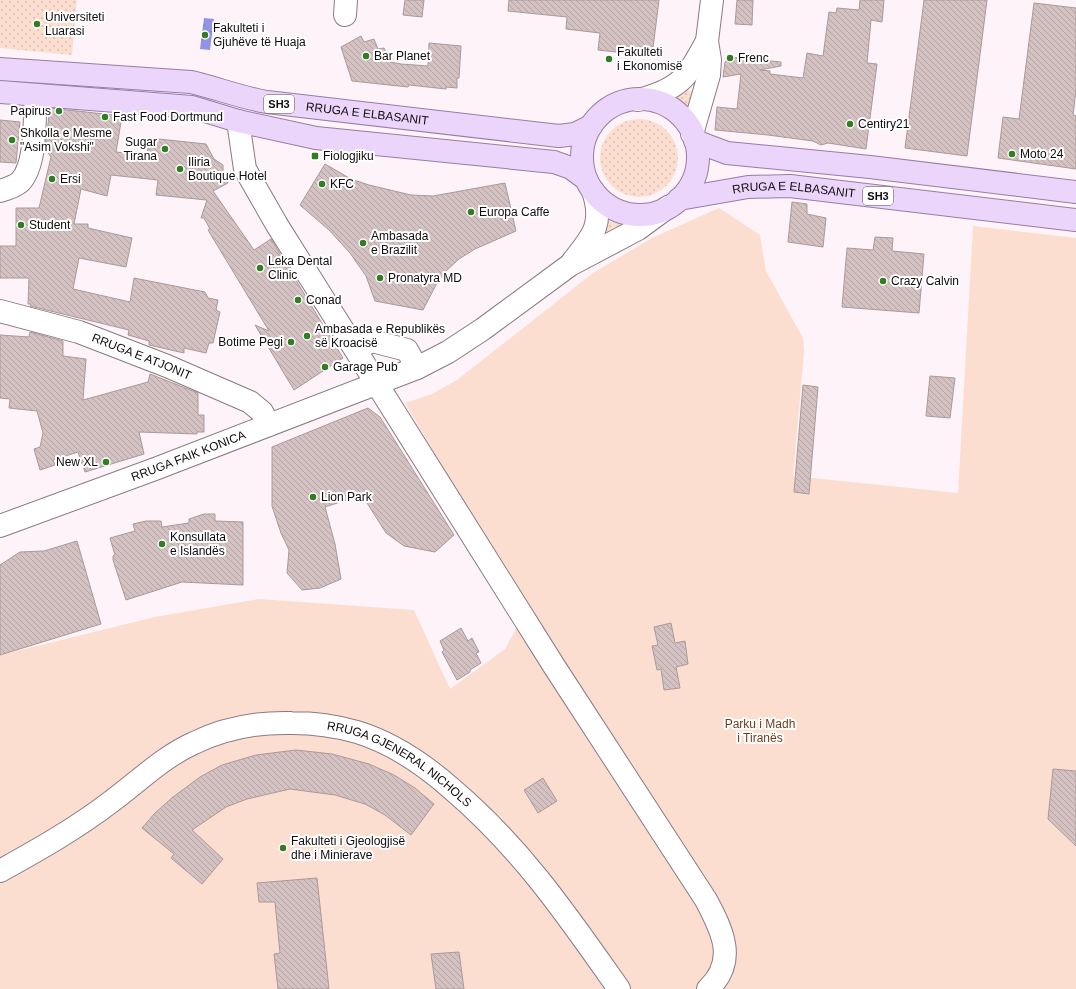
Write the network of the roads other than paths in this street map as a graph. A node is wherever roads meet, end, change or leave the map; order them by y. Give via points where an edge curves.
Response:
1 (712, 0) edge
2 (707, 41) junction
3 (0, 69) edge
4 (0, 92) edge
5 (36, 94) junction
6 (638, 100) junction
7 (238, 121) junction
8 (591, 126) junction
9 (694, 137) junction
10 (590, 185) junction
11 (0, 191) edge
12 (1076, 192) edge
13 (674, 203) junction
14 (1076, 220) edge
15 (570, 265) junction
16 (0, 311) edge
17 (364, 345) junction
18 (412, 359) junction
19 (377, 383) junction
20 (269, 426) junction
21 (0, 526) edge
22 (0, 871) edge
23 (619, 989) edge
24 (708, 989) edge

1 - 2 street
2 - 6 street via 681,80 661,94
2 - 9 street via 710,75
3 - 8 main road, RRUGA E ELBASANIT / SH3 via 191,82 252,100 559,136 575,134
4 - 5 main road, SH3
5 - 7 main road, SH3 via 192,106
5 - 11 street via 32,153 28,166 18,183
6 - 8 main road, SH3 via 612,107 600,115
6 - 9 main road, SH3 via 651,101 675,111
7 - 10 main road, SH3 via 316,138 554,162 570,168
7 - 17 street via 243,161 250,179
8 - 10 main road, SH3 via 582,152 583,166
9 - 12 main road, SH3 via 727,153
9 - 13 main road, SH3 via 698,153 695,172 688,190
10 - 13 main road, SH3 via 603,202 628,214 655,213
10 - 15 street via 598,206 598,218 594,232
13 - 14 main road, RRUGA E ELBASANIT / SH3 via 748,187 790,186
13 - 15 street via 638,229
15 - 18 street, RRUGA FAIK KONICA via 448,352
16 - 20 street, RRUGA E ATJONIT via 75,330 167,366 250,402 262,412
17 - 18 street
17 - 19 street
18 - 19 street, RRUGA FAIK KONICA
19 - 20 street, RRUGA FAIK KONICA
19 - 24 street via 554,666 706,900 724,938 725,958 720,975
20 - 21 street, RRUGA FAIK KONICA
22 - 23 street, RRUGA GJENERAL NICHOLS via 49,844 183,748 209,737 255,725 287,723 314,724 358,732 396,749 434,774 490,824 554,896

